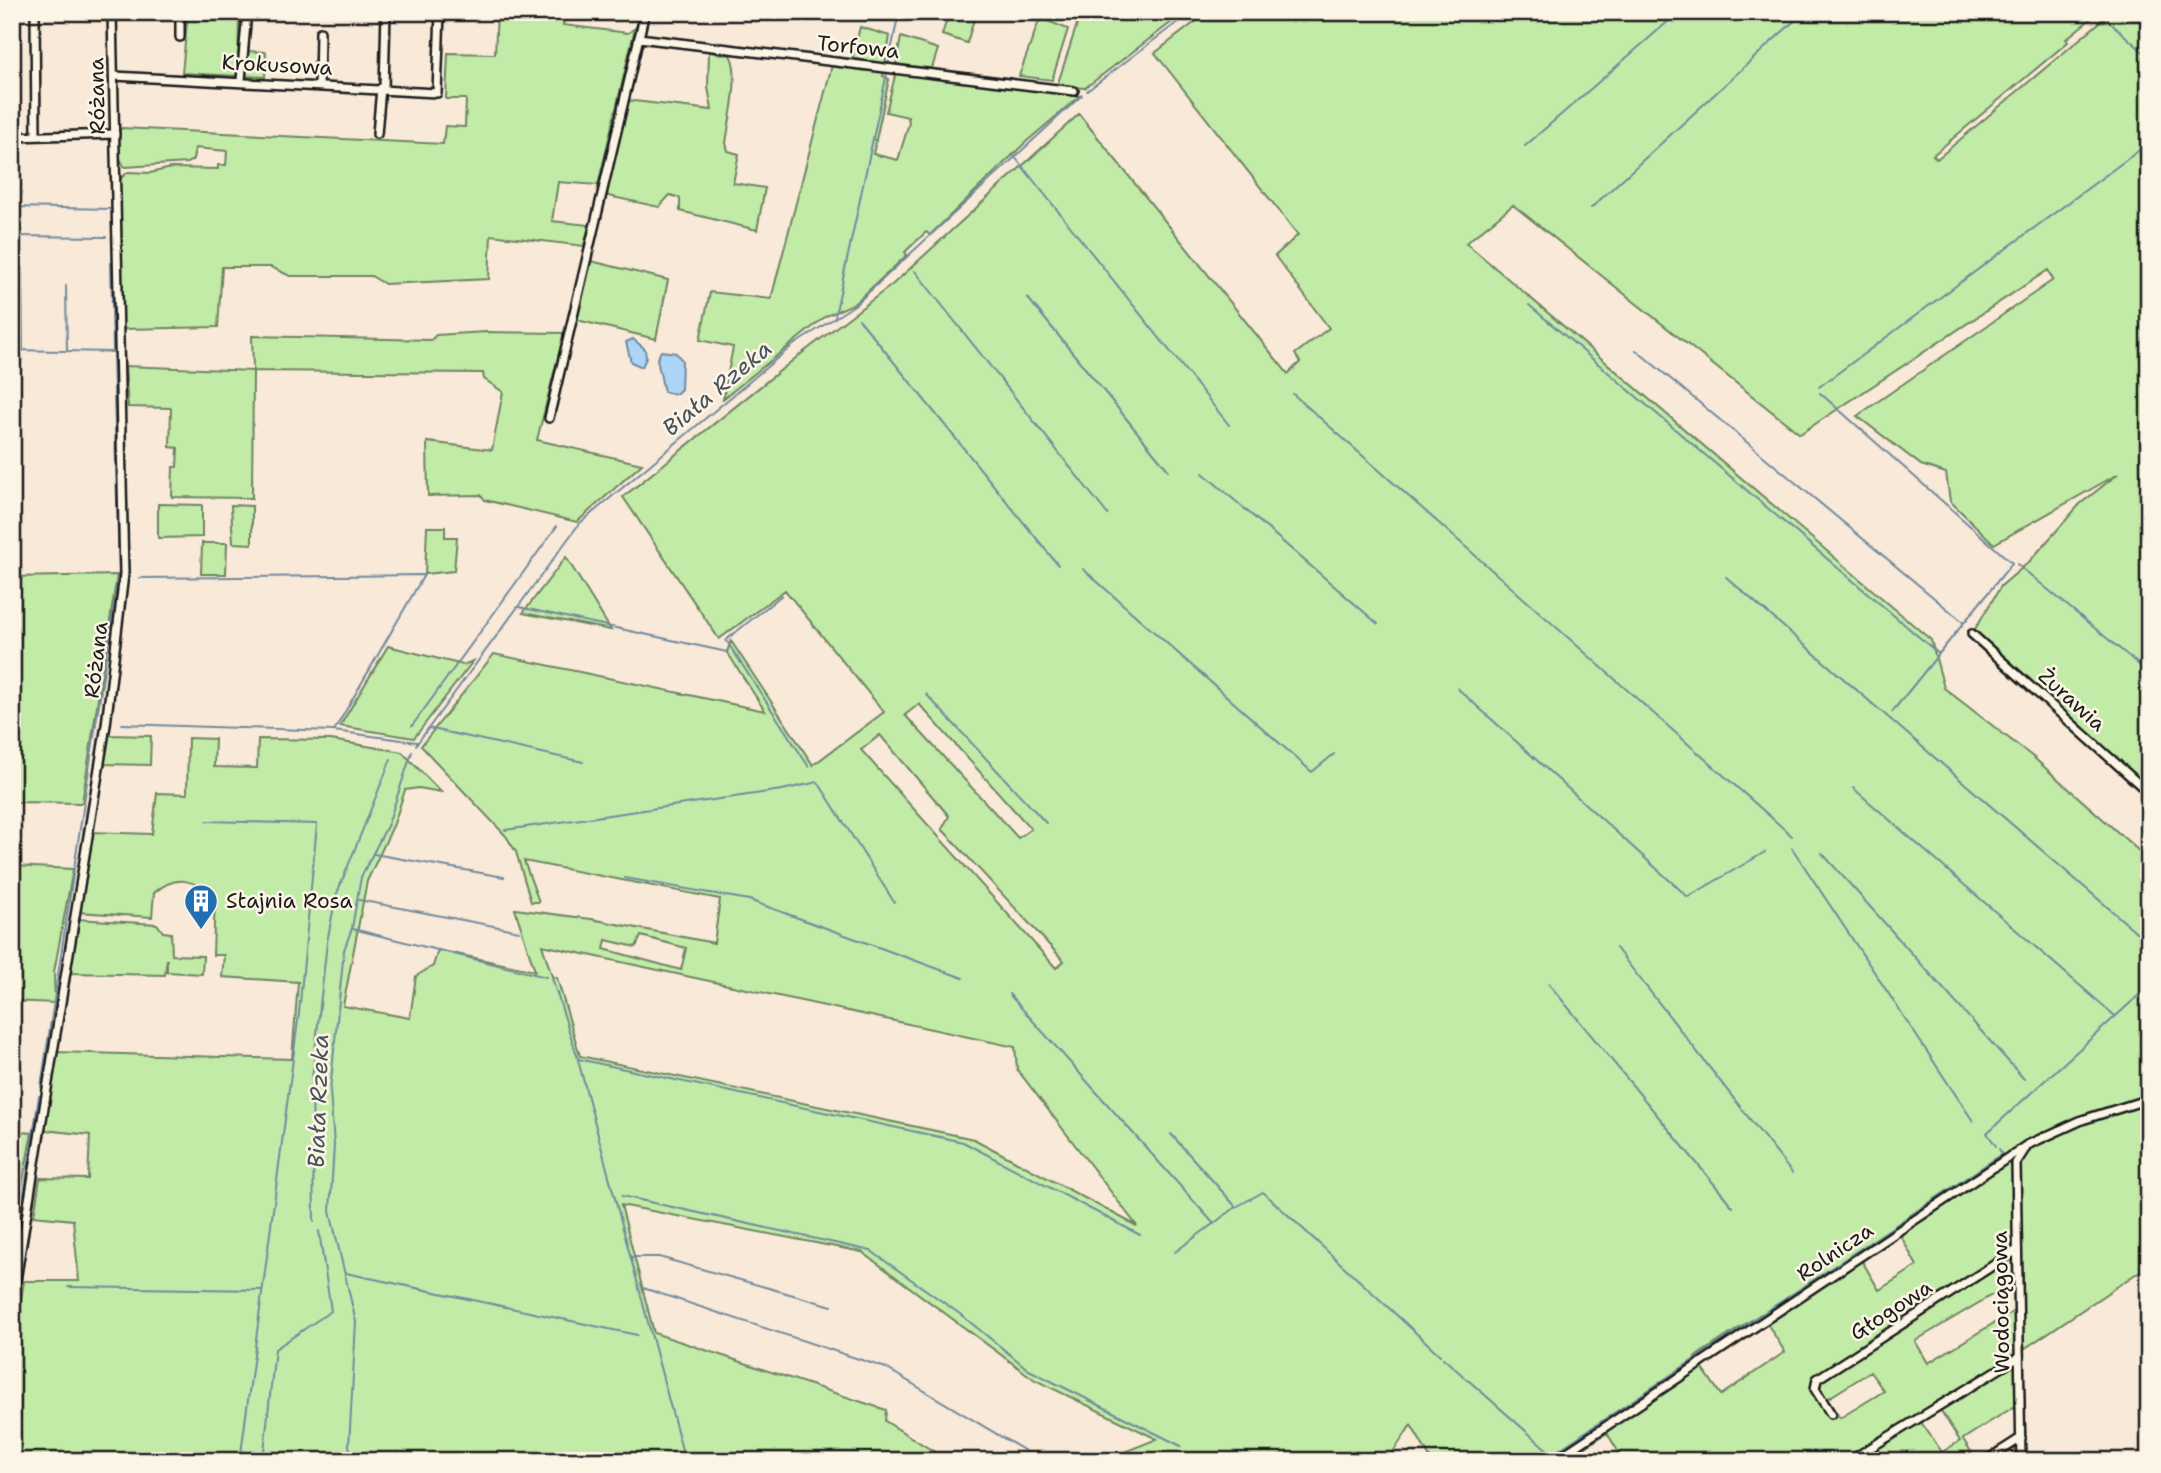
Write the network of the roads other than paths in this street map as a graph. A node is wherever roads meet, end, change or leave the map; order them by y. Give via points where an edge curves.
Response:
1 (35, 12) edge
2 (112, 12) edge
3 (180, 12) edge
4 (247, 12) edge
5 (386, 12) edge
6 (440, 12) edge
7 (645, 12) edge
8 (320, 32) dead end
9 (180, 37) dead end
10 (639, 38) junction
11 (114, 76) junction
12 (241, 80) junction
13 (318, 85) junction
14 (382, 88) junction
15 (1074, 90) dead end
16 (115, 134) junction
17 (377, 134) dead end
18 (36, 136) junction
19 (12, 137) edge
20 (549, 418) dead end
21 (1972, 634) dead end
22 (2149, 793) edge
23 (2149, 1099) edge
24 (2027, 1145) junction
25 (2017, 1250) junction
26 (12, 1305) edge
27 (2019, 1357) junction
28 (1831, 1414) dead end
29 (2021, 1438) junction
30 (1554, 1461) edge
31 (1849, 1461) edge
32 (1985, 1461) edge
33 (2021, 1461) edge

1 - 18 street
2 - 11 street, Różana
3 - 9 street
4 - 12 street
5 - 14 street
6 - 14 street, Krokusowa via 437,93
7 - 10 street
8 - 13 street
10 - 15 street, Torfowa
10 - 20 street
11 - 12 street, Krokusowa
11 - 16 street, Różana
12 - 13 street, Krokusowa
13 - 14 street, Krokusowa
14 - 17 street
16 - 18 street
16 - 26 street, Różana via 124,574 106,725
18 - 19 street
21 - 22 street, Żurawia
23 - 24 street, Rolnicza via 2082,1120
24 - 25 street, Wodociągowa via 2016,1163
24 - 30 street, Rolnicza
25 - 27 street, Wodociągowa
25 - 28 street, Głogowa via 1817,1379 1815,1389
27 - 29 street, Wodociągowa
27 - 31 street
29 - 32 street
29 - 33 street, Wodociągowa

